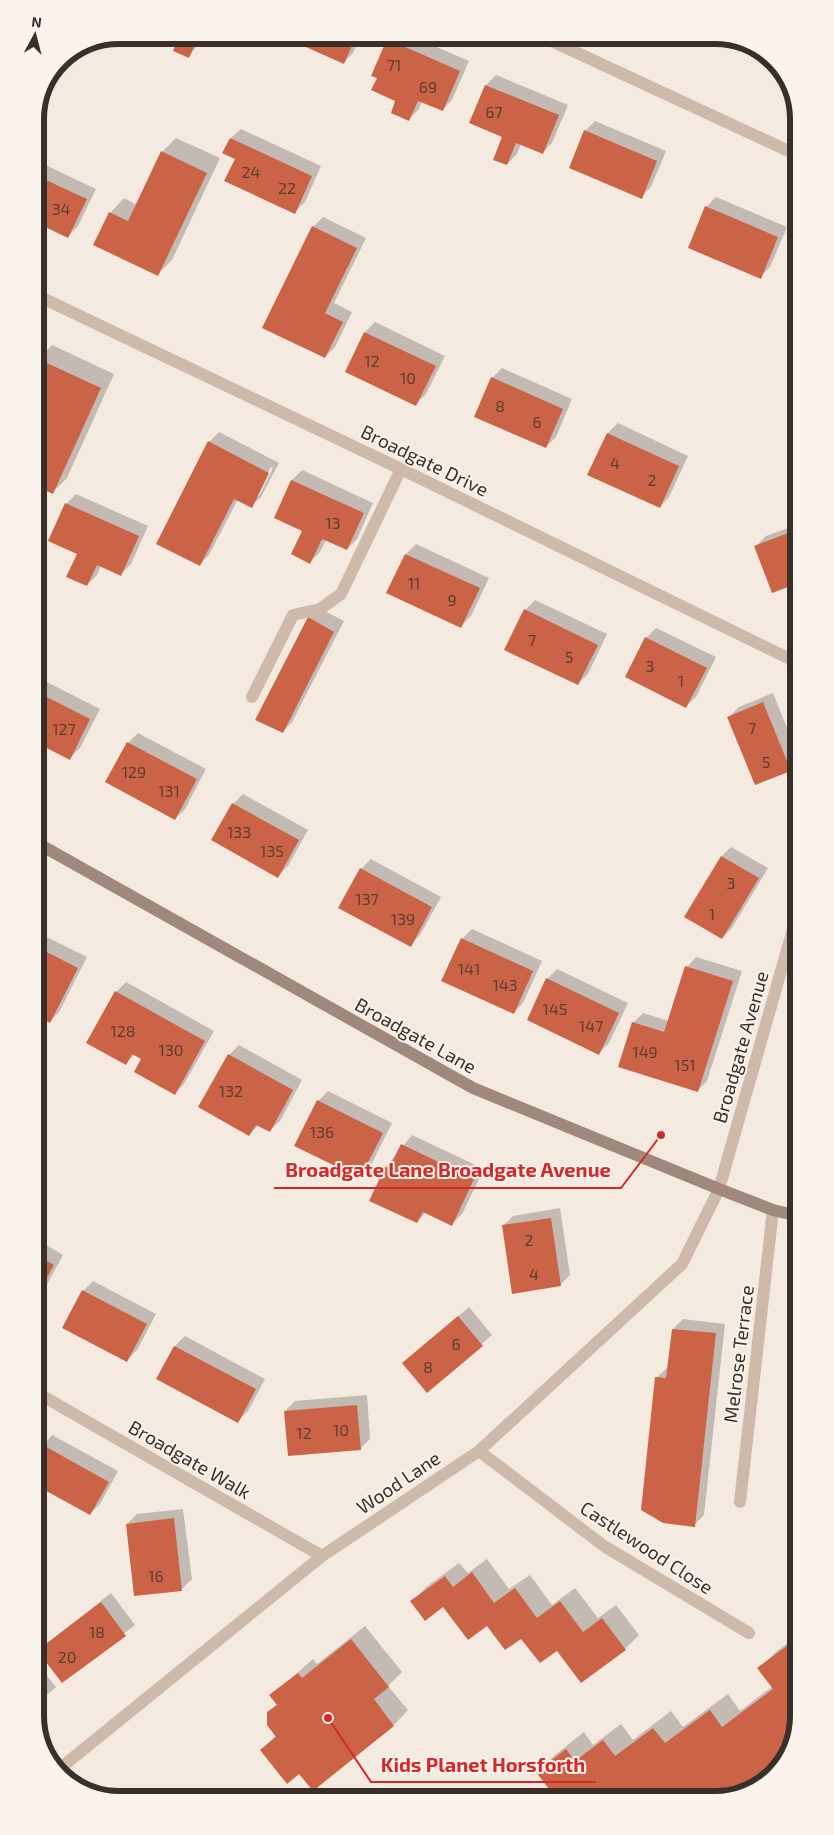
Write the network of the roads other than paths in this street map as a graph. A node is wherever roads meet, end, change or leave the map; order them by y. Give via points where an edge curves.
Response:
1 (560, 44) edge
2 (790, 152) edge
3 (44, 298) edge
4 (401, 469) junction
5 (790, 659) edge
6 (252, 697) dead end
7 (44, 847) edge
8 (790, 940) edge
9 (719, 1189) junction
10 (773, 1210) junction
11 (790, 1214) edge
12 (44, 1397) edge
13 (479, 1451) junction
14 (740, 1502) dead end
15 (322, 1556) junction
16 (749, 1633) dead end
17 (62, 1766) edge

1 - 2 street
3 - 4 street, Broadgate Drive
4 - 5 street, Broadgate Drive
4 - 6 street via 341,594 320,609 293,615
7 - 9 street, Broadgate Lane via 473,1088
8 - 9 street, Broadgate Avenue
9 - 10 street, Broadgate Lane
9 - 13 street, Wood Lane via 682,1264
10 - 11 street, Broadgate Lane
10 - 14 street, Melrose Terrace
12 - 15 street, Broadgate Walk
13 - 15 street, Wood Lane
13 - 16 street, Castlewood Close via 604,1546
15 - 17 street, Wood Lane

